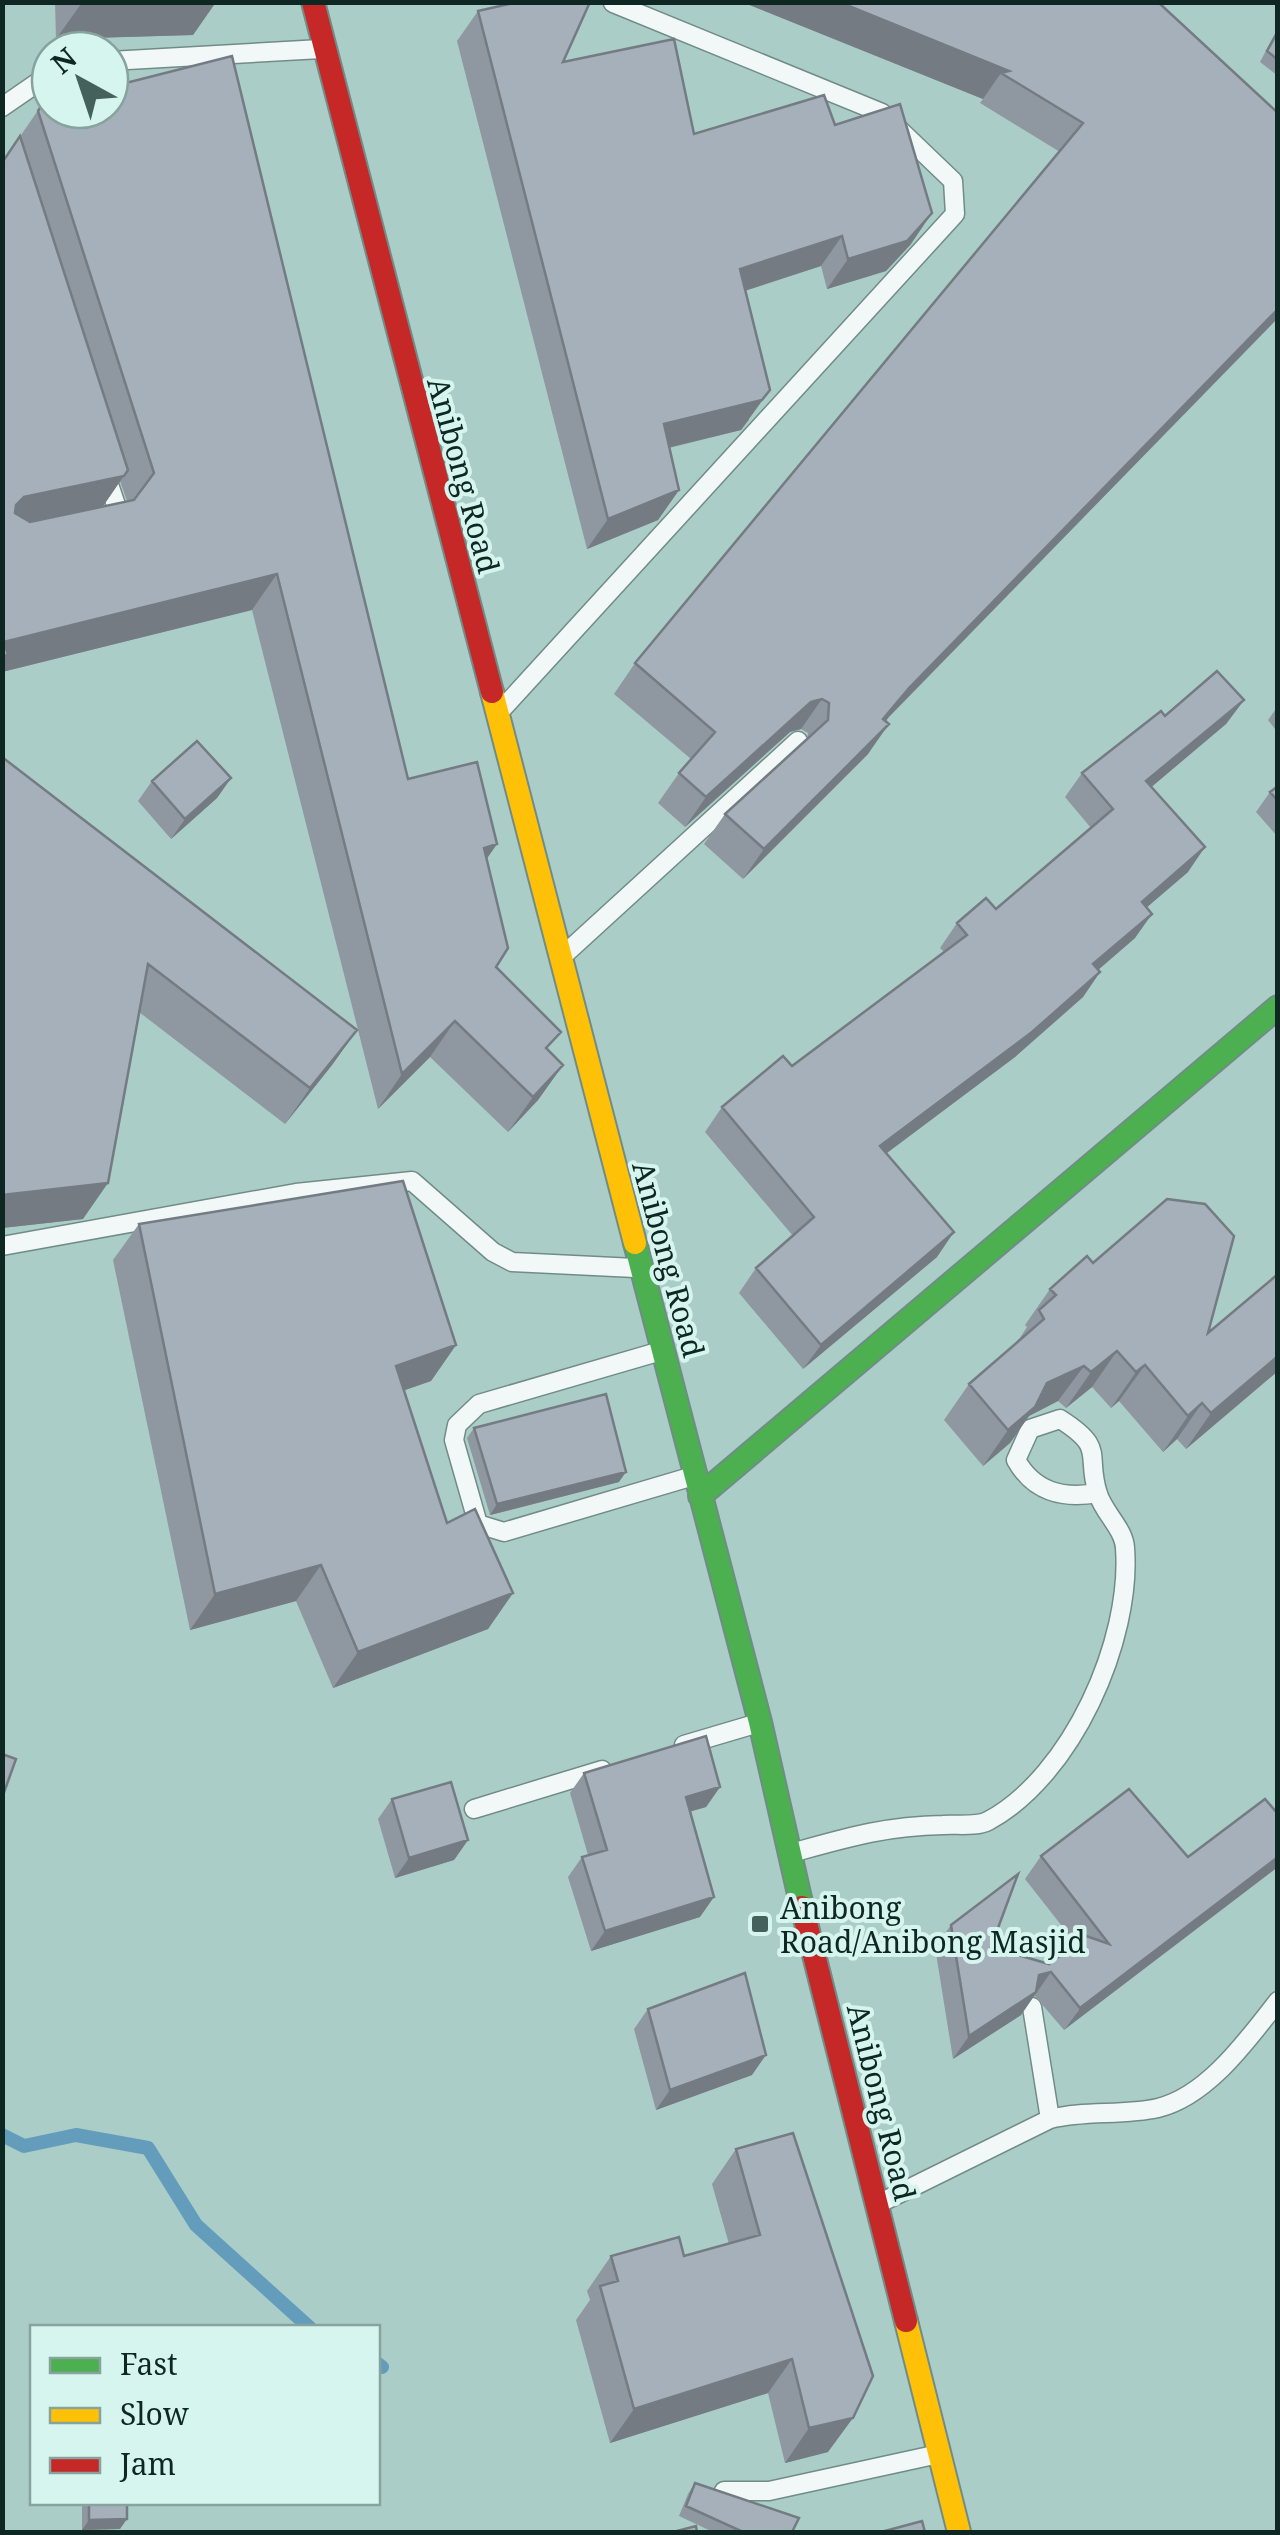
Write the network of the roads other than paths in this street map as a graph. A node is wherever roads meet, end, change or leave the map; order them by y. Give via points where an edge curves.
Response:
1 (312, 2) edge
2 (614, 4) edge
3 (322, 48) junction
4 (130, 59) edge
5 (30, 88) edge
6 (2, 108) edge
7 (98, 452) edge
8 (88, 527) edge
9 (496, 716) junction
10 (798, 741) edge
11 (560, 958) junction
12 (1278, 1007) edge
13 (2, 1246) edge
14 (640, 1268) junction
15 (662, 1350) junction
16 (698, 1486) junction
17 (1098, 1494) junction
18 (760, 1722) junction
19 (665, 1751) edge
20 (627, 1762) edge
21 (474, 1809) dead end
22 (790, 1854) junction
23 (1278, 2000) edge
24 (1032, 2007) edge
25 (1050, 2119) junction
26 (877, 2205) junction
27 (939, 2454) junction
28 (724, 2492) edge
29 (958, 2532) edge

1 - 3 main road, Anibong Road
2 - 9 lane via 882,112 952,181 955,214
3 - 4 lane
3 - 9 main road, Anibong Road
5 - 6 lane
7 - 8 lane via 117,508 106,523
9 - 11 main road, Anibong Road
10 - 11 lane
11 - 14 main road, Anibong Road
12 - 16 main road via 1260,1034
13 - 14 lane via 296,1193 412,1181 512,1262
14 - 15 main road, Anibong Road
15 - 16 main road, Anibong Road
15 - 16 lane via 479,1404 458,1425 454,1440 469,1505 478,1524 504,1532
16 - 18 main road, Anibong Road
17 - 17 lane via 1096,1454 1082,1433 1060,1419 1030,1429 1016,1460 1027,1480 1052,1493
17 - 22 lane via 1125,1544 1122,1619 1090,1706 1044,1775 986,1823 885,1826
18 - 19 lane
18 - 22 main road, Anibong Road
20 - 21 lane
22 - 26 main road, Anibong Road
23 - 25 lane via 1250,2037 1178,2100
24 - 25 lane
25 - 26 lane
26 - 27 main road, Anibong Road
27 - 28 lane via 769,2491
27 - 29 main road, Anibong Road

